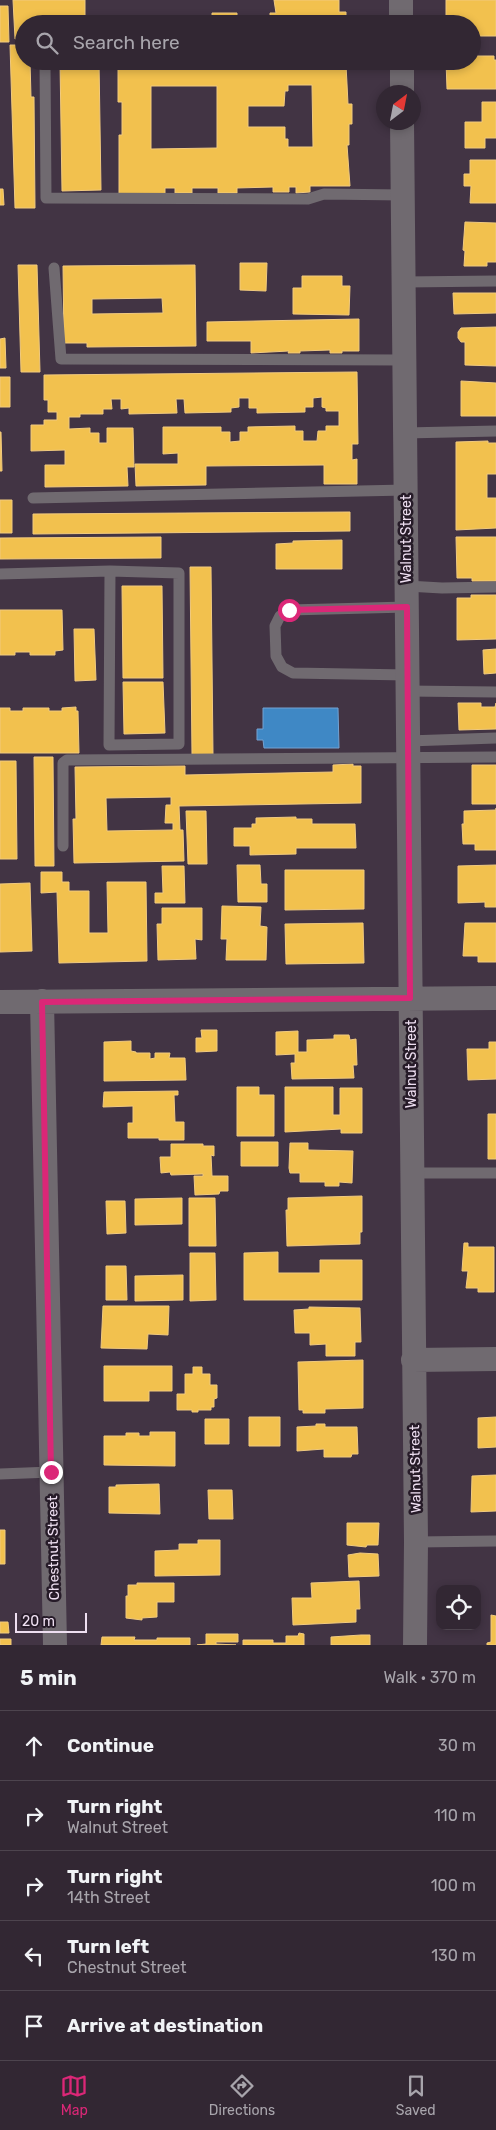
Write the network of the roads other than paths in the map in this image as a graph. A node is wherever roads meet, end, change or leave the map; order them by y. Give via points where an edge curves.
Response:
1 (401, 0) edge
2 (401, 15) edge
3 (45, 70) edge
4 (402, 70) edge
5 (402, 85) edge
6 (402, 130) edge
7 (403, 195) junction
8 (54, 268) dead end
9 (496, 281) edge
10 (404, 282) junction
11 (404, 360) junction
12 (496, 431) edge
13 (405, 433) junction
14 (406, 490) junction
15 (33, 498) dead end
16 (110, 571) junction
17 (0, 574) edge
18 (496, 587) edge
19 (407, 596) junction
20 (407, 683) junction
21 (496, 692) edge
22 (496, 738) edge
23 (408, 750) junction
24 (496, 757) edge
25 (63, 846) dead end
26 (410, 998) junction
27 (496, 998) edge
28 (0, 1002) edge
29 (42, 1002) junction
30 (412, 1173) junction
31 (496, 1173) edge
32 (496, 1359) edge
33 (413, 1360) junction
34 (51, 1472) junction
35 (0, 1474) edge
36 (496, 1541) edge
37 (416, 1542) junction
38 (55, 1645) edge
39 (415, 1645) edge

1 - 2 street
3 - 7 lane via 46,198 308,199 324,194
4 - 5 street
6 - 7 street, Walnut Street
7 - 10 street, Walnut Street
8 - 11 lane via 61,359
9 - 10 lane
10 - 11 street, Walnut Street
11 - 13 street, Walnut Street
12 - 13 lane
13 - 14 street, Walnut Street
14 - 15 lane
14 - 19 street, Walnut Street
16 - 16 lane via 179,573 179,744 109,745
16 - 17 lane
18 - 19 lane via 442,588
19 - 20 street, Walnut Street
19 - 20 lane via 289,610 280,616 275,626 276,656 282,666 293,673
20 - 21 lane
20 - 23 street, Walnut Street
22 - 23 lane
23 - 24 lane
23 - 25 lane via 68,760 63,763
23 - 26 street, Walnut Street
26 - 27 street
26 - 29 street
26 - 30 street, Walnut Street
28 - 29 street
29 - 34 street, Chestnut Street
30 - 31 lane
30 - 33 street, Walnut Street
32 - 33 street
33 - 37 street, Walnut Street
34 - 35 lane
34 - 38 street, Chestnut Street
36 - 37 lane
37 - 39 street, Walnut Street

